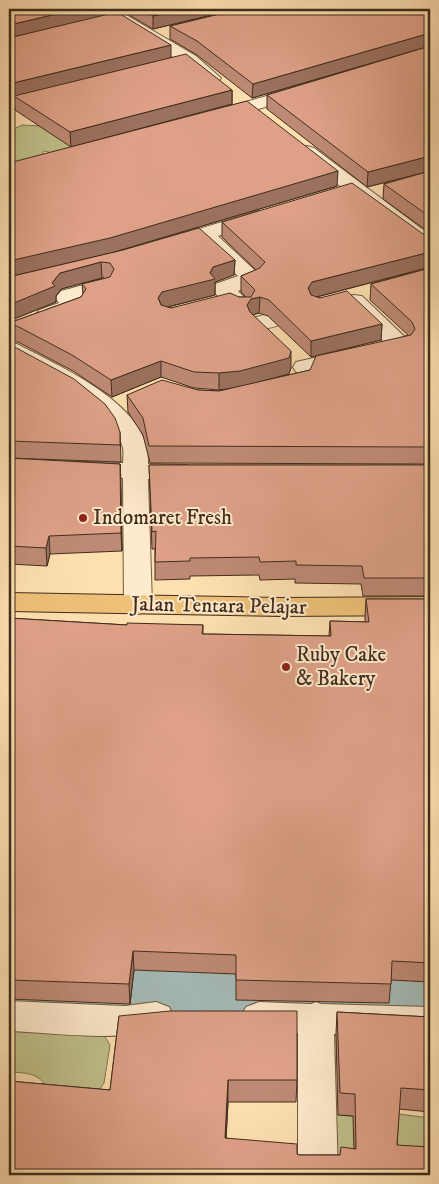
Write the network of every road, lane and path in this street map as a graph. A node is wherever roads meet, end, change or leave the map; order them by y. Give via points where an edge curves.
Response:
1 (103, 16) edge
2 (171, 32) edge
3 (152, 36) junction
4 (190, 60) junction
5 (165, 66) edge
6 (321, 85) edge
7 (64, 91) edge
8 (9, 105) edge
9 (248, 107) junction
10 (264, 118) edge
11 (202, 120) edge
12 (294, 142) edge
13 (383, 190) edge
14 (360, 192) junction
15 (334, 195) edge
16 (279, 211) edge
17 (204, 233) junction
18 (430, 244) edge
19 (150, 249) edge
20 (102, 286) edge
21 (376, 291) edge
22 (207, 306) edge
23 (266, 321) dead end
24 (16, 333) edge
25 (133, 399) edge
26 (110, 409) junction
27 (9, 468) edge
28 (135, 472) junction
29 (205, 473) edge
30 (9, 602) edge
31 (138, 605) junction
32 (430, 606) edge
33 (9, 1016) edge
34 (190, 1016) edge
35 (228, 1016) edge
36 (316, 1017) junction
37 (430, 1022) edge
38 (318, 1175) edge

1 - 3 street via 121,18
2 - 3 street
3 - 4 street
4 - 5 street
4 - 9 street
6 - 9 street
7 - 8 street
9 - 10 street
9 - 11 street
12 - 14 street
13 - 14 street
14 - 15 street
14 - 18 street
16 - 17 street
17 - 19 street
17 - 22 street via 252,278 223,289 238,303
20 - 24 street via 69,296 66,298 74,306
21 - 23 street via 342,300 400,345 298,374 285,347
24 - 26 street
25 - 26 street
26 - 28 street via 132,437
27 - 28 street
28 - 29 street
28 - 31 street
30 - 31 main road, Jalan Tentara Pelajar
31 - 32 main road, Jalan Tentara Pelajar
33 - 34 street via 125,1021
35 - 36 street
36 - 37 street
36 - 38 street

